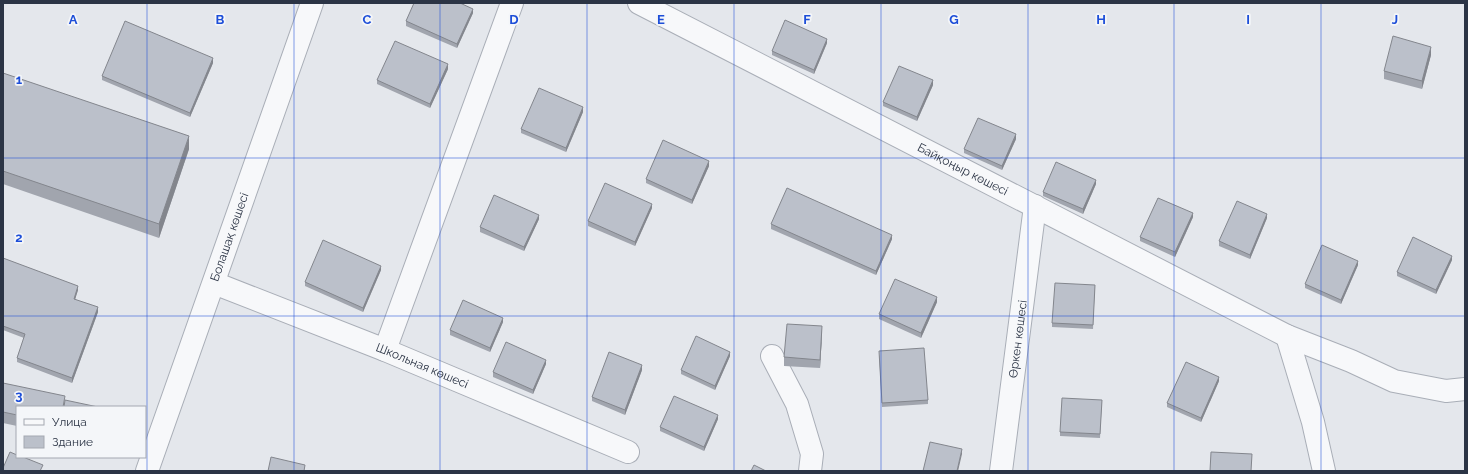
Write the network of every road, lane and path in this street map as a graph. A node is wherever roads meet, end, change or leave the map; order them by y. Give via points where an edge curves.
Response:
1 (312, 3) edge
2 (512, 3) edge
3 (639, 3) edge
4 (1035, 206) junction
5 (214, 283) junction
6 (1287, 336) junction
7 (384, 350) junction
8 (772, 356) dead end
9 (1465, 389) edge
10 (628, 452) dead end
11 (147, 471) edge
12 (810, 471) edge
13 (1001, 471) edge
14 (1324, 471) edge

1 - 5 street, Болашақ көшесі
2 - 7 street
3 - 4 street, Байқоңыр көшесі
4 - 6 street, Байқоңыр көшесі
4 - 13 street, Өркен көшесі
5 - 7 street, Школьная көшесі
5 - 11 street, Болашақ көшесі
6 - 9 street, Байқоңыр көшесі via 1394,381 1446,391
6 - 14 street via 1313,422
7 - 10 street, Школьная көшесі
8 - 12 street via 797,404 812,454

